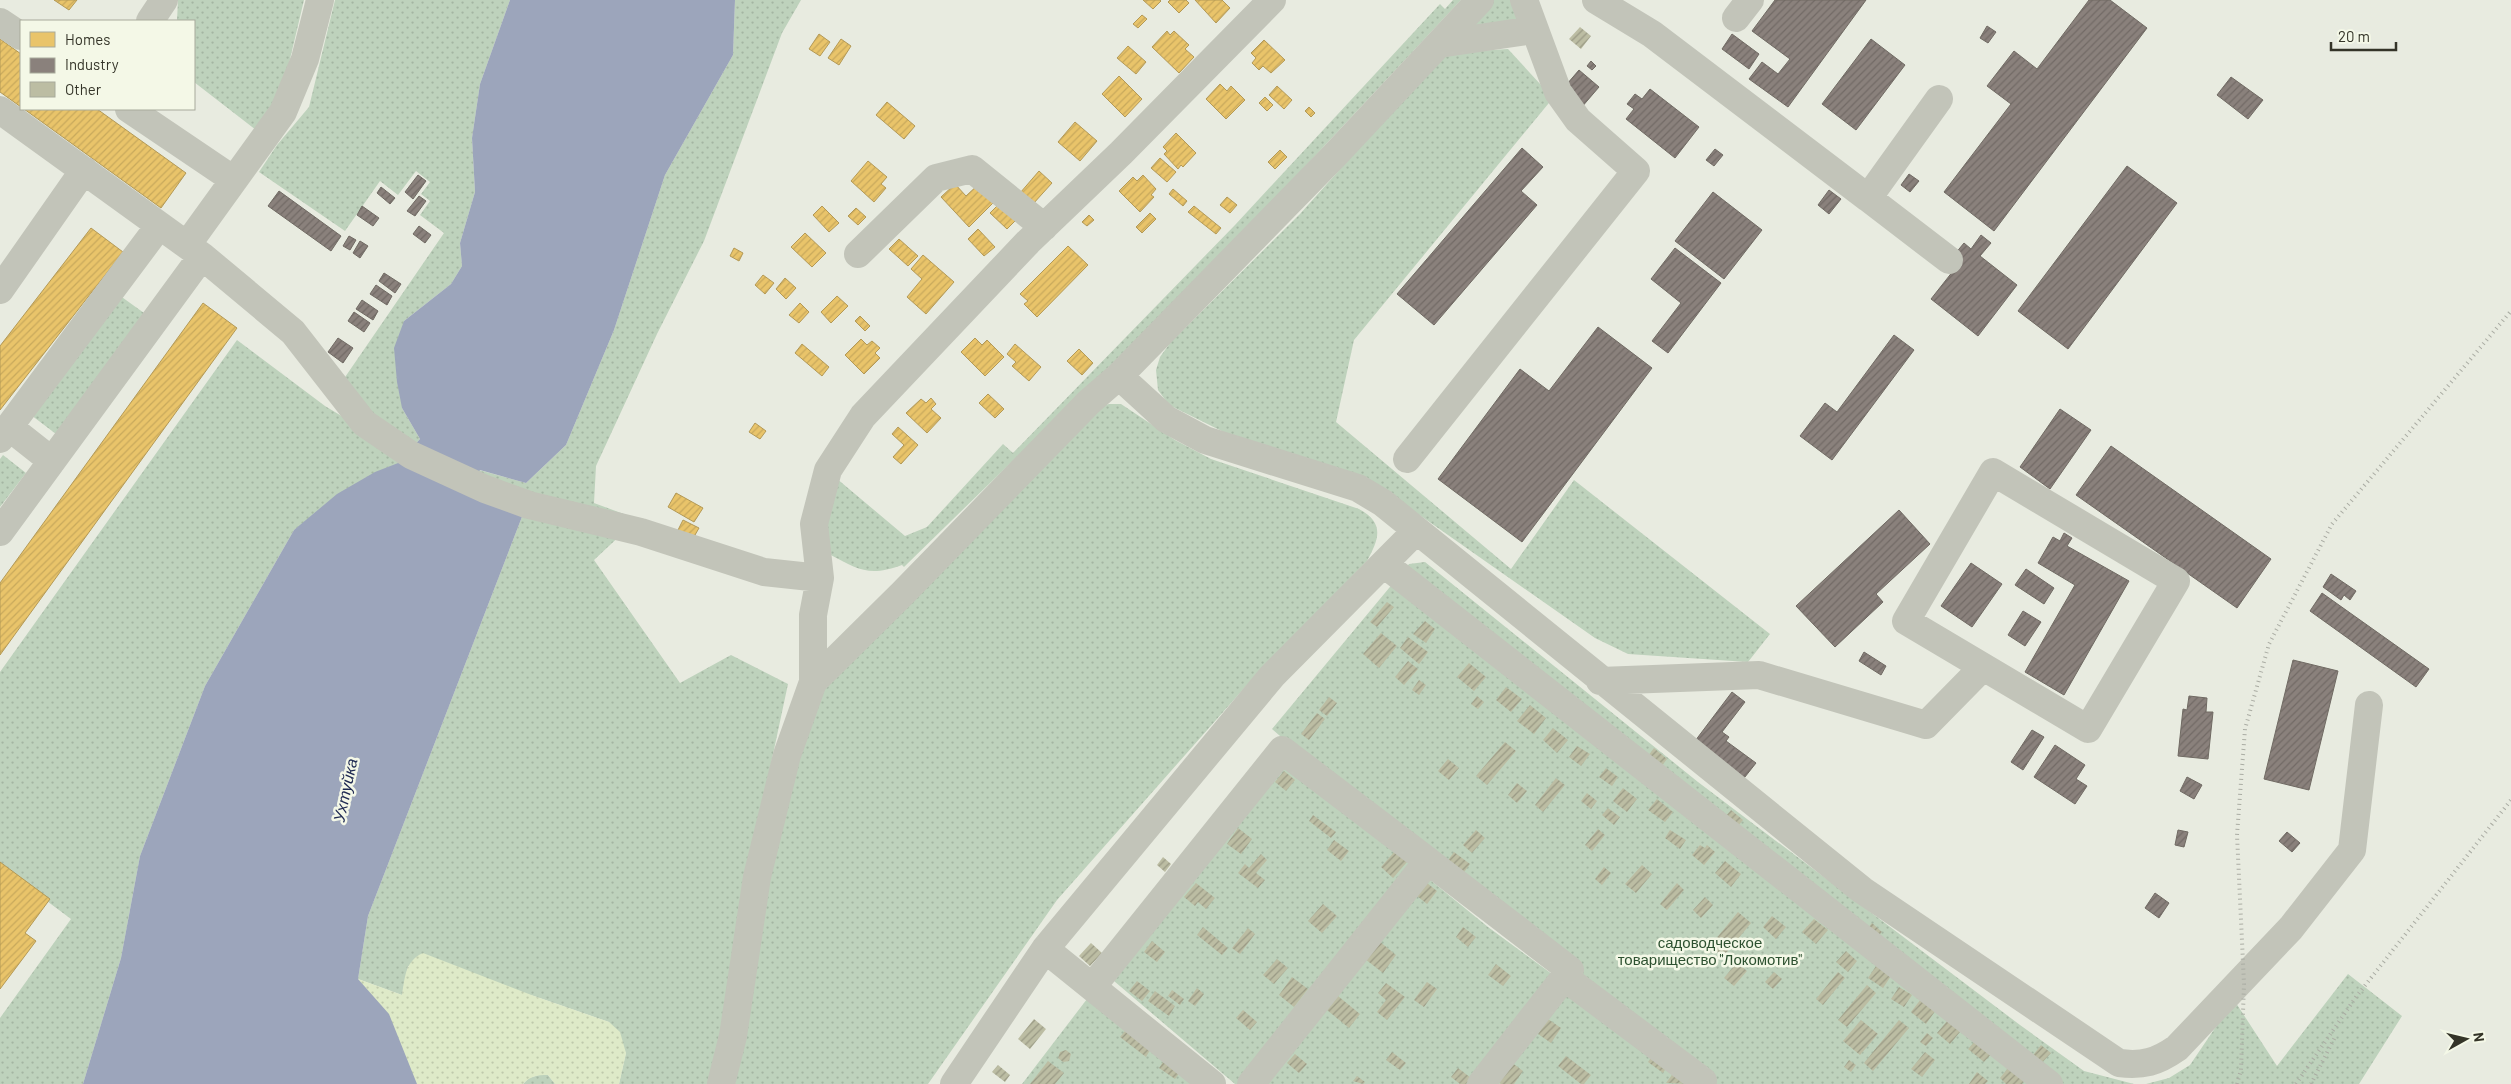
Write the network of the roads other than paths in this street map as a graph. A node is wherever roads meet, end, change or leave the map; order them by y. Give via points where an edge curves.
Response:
1 (164, 0) edge
2 (320, 0) edge
3 (1272, 0) edge
4 (1480, 0) edge
5 (1524, 0) edge
6 (1596, 0) edge
7 (151, 20) edge
8 (0, 22) edge
9 (1534, 30) junction
10 (20, 35) edge
11 (1439, 44) junction
12 (1939, 99) dead end
13 (0, 110) edge
14 (131, 110) edge
15 (84, 170) junction
16 (234, 180) junction
17 (1868, 198) junction
18 (159, 226) junction
19 (1044, 227) junction
20 (194, 251) junction
21 (858, 254) dead end
22 (1949, 260) dead end
23 (0, 290) edge
24 (1119, 376) junction
25 (5, 433) edge
26 (1407, 459) dead end
27 (52, 461) junction
28 (1409, 525) junction
29 (0, 532) edge
30 (1384, 564) junction
31 (820, 578) junction
32 (1983, 667) junction
33 (1600, 681) junction
34 (812, 682) junction
35 (2369, 705) dead end
36 (1428, 861) junction
37 (1045, 949) junction
38 (1564, 977) junction
39 (1092, 987) junction
40 (1703, 1083) edge
41 (721, 1084) edge
42 (954, 1084) edge
43 (1212, 1084) edge
44 (1251, 1084) edge
45 (1481, 1084) edge
46 (2049, 1084) edge

1 - 7 street
2 - 16 street via 306,59 282,112
3 - 19 street via 1122,153
4 - 11 street
5 - 9 street
6 - 17 street via 1652,34
8 - 10 street
9 - 11 street
9 - 26 street via 1558,92 1573,113 1636,172
11 - 24 street
12 - 17 street
13 - 15 street
14 - 16 street
15 - 18 street
15 - 23 street
16 - 20 street
17 - 22 street
18 - 20 street
18 - 25 street
19 - 21 street via 972,169 936,178
19 - 31 street via 863,416 828,470 814,524
20 - 27 street
20 - 31 street via 293,332 364,423 411,455 529,505 641,532 764,572
24 - 28 street via 1166,419 1183,430 1205,440 1358,488 1383,503
24 - 34 street via 1089,402
25 - 27 street
27 - 29 street
28 - 30 street
28 - 33 street
30 - 37 street via 1272,676
30 - 46 street
31 - 34 street via 813,616
32 - 32 street via 2088,730 2176,581 1993,472 1906,621
32 - 33 street via 1926,725 1759,675
33 - 35 street via 1862,890 2099,1050 2119,1062 2133,1064 2148,1064 2162,1059 2177,1048 2291,928 2352,850
34 - 41 street via 787,755 757,877 733,1036
36 - 38 street via 1570,970
36 - 39 street via 1282,750
36 - 44 street
37 - 39 street
37 - 42 street
38 - 40 street
38 - 45 street
39 - 43 street

